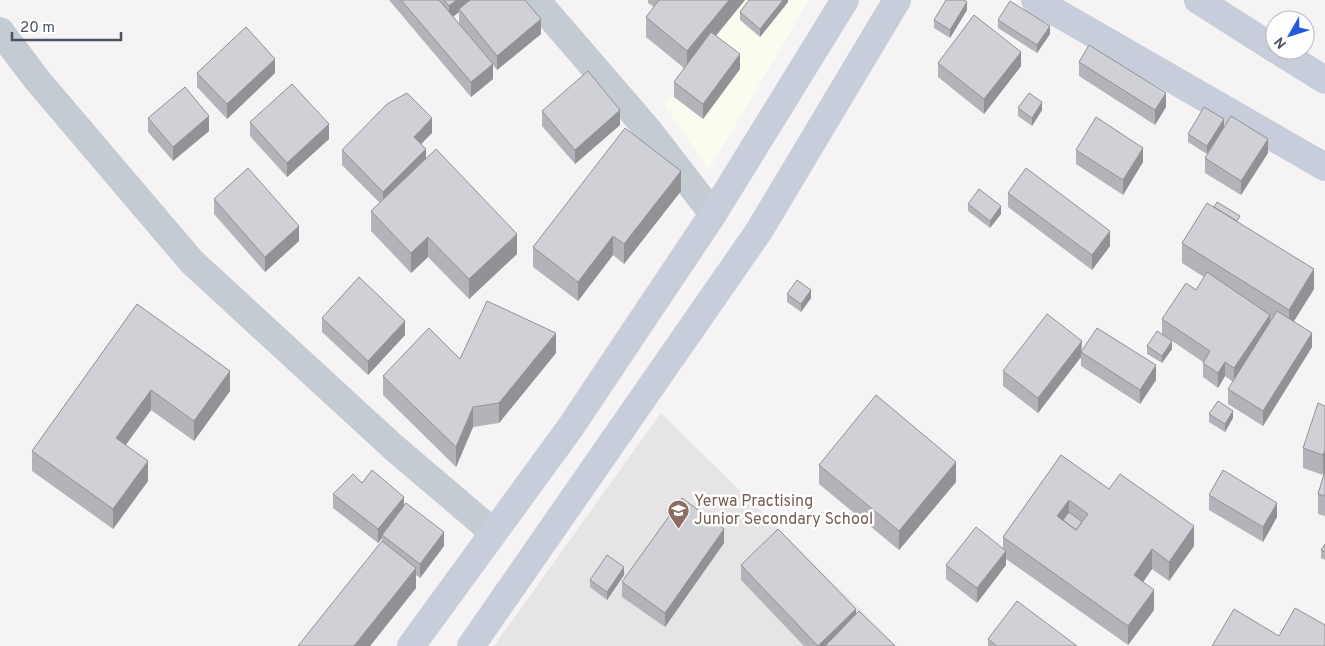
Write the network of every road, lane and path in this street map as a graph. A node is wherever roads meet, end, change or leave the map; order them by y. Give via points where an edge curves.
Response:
1 (536, 0) edge
2 (845, 0) edge
3 (897, 0) edge
4 (1035, 0) edge
5 (1198, 0) edge
6 (0, 31) edge
7 (1265, 42) edge
8 (1293, 60) edge
9 (1325, 80) edge
10 (1325, 167) edge
11 (713, 214) junction
12 (493, 532) junction
13 (411, 646) edge
14 (471, 646) edge

1 - 11 street via 649,130
2 - 11 main road
3 - 14 main road via 759,231
4 - 10 main road
5 - 7 main road
6 - 12 street via 38,81 192,262 392,446
8 - 9 main road
11 - 12 main road via 570,428
12 - 13 main road

